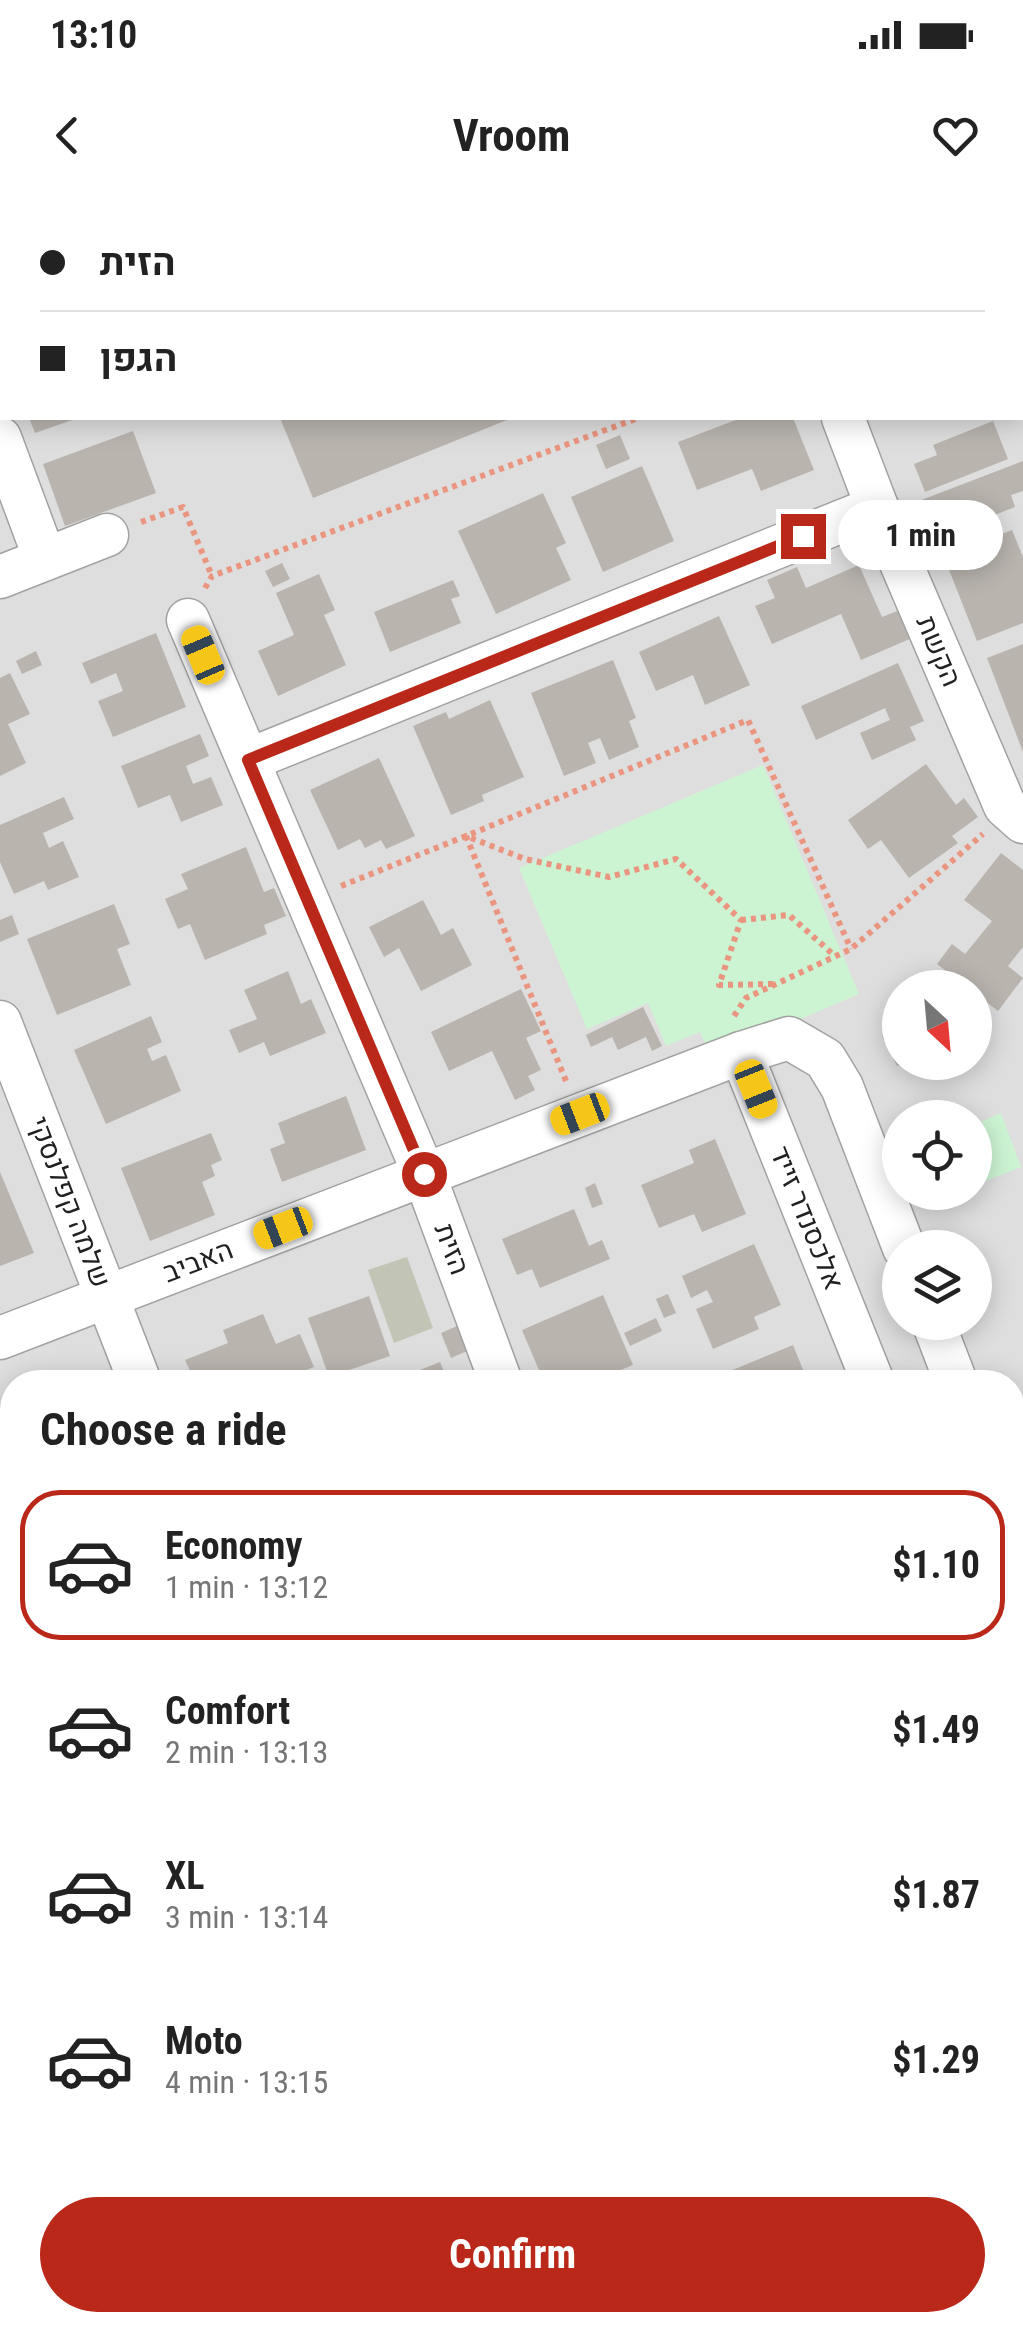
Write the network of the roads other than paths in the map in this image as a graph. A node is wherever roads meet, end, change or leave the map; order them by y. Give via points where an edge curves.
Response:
1 (844, 420) edge
2 (0, 438) edge
3 (877, 507) junction
4 (107, 535) road end
5 (45, 560) junction
6 (0, 577) edge
7 (188, 620) dead end
8 (248, 760) junction
9 (1017, 816) edge
10 (0, 1022) edge
11 (741, 1053) junction
12 (424, 1174) junction
13 (897, 1230) edge
14 (106, 1296) junction
15 (0, 1338) edge
16 (940, 1340) edge
17 (135, 1370) edge
18 (496, 1370) edge
19 (867, 1370) edge
20 (951, 1370) edge

1 - 3 street, הקשת
2 - 5 street
3 - 8 street
3 - 9 street, הקשת
4 - 5 street
5 - 6 street
7 - 8 street, הזית
8 - 12 street, הזית
10 - 14 street, שלמה קפלנסקי
11 - 12 street, האביב
11 - 13 street, האביב via 789,1038 825,1059
11 - 19 street, אלכסנדר זייד
12 - 14 street, האביב
12 - 18 street, הזית
14 - 15 street, האביב
14 - 17 street, שלמה קפלנסקי
16 - 20 street

